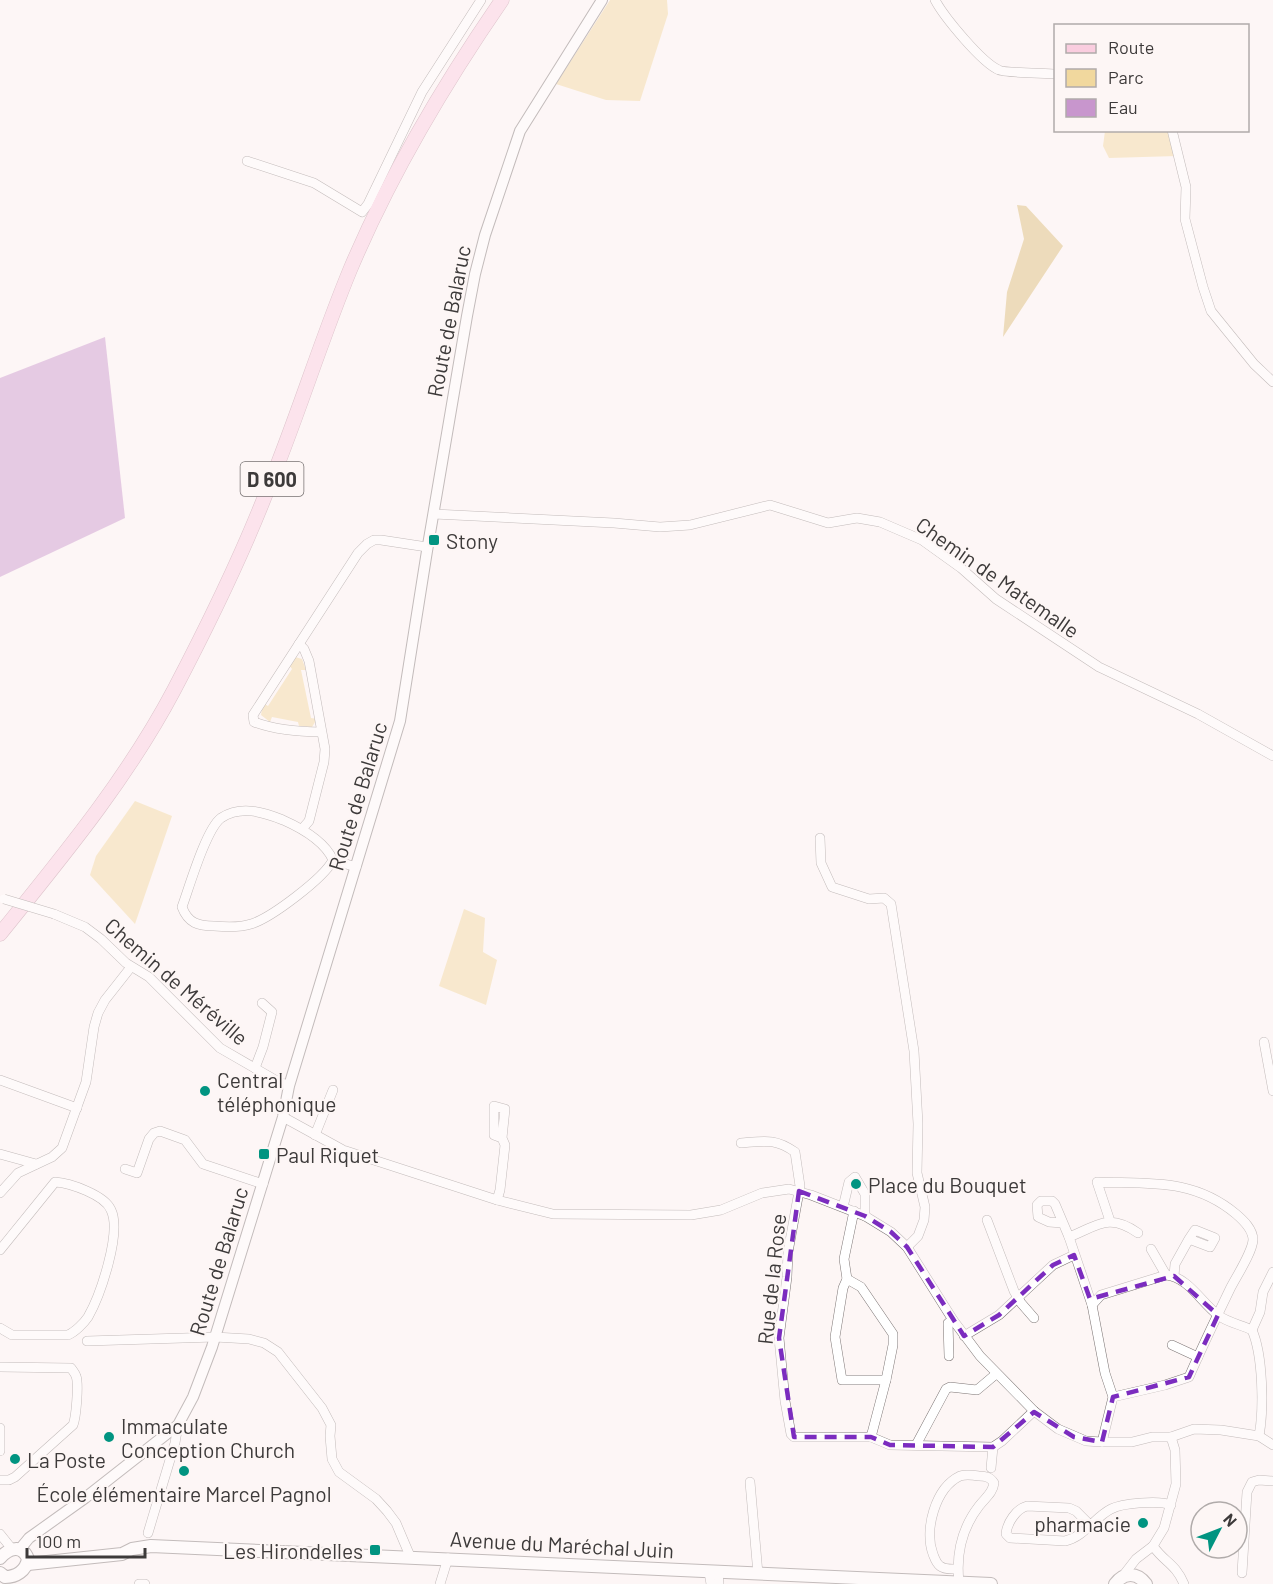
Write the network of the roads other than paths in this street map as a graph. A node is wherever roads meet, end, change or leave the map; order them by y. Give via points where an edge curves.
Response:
1 (480, 0) edge
2 (502, 0) edge
3 (602, 0) edge
4 (935, 0) edge
5 (1054, 74) edge
6 (1172, 132) edge
7 (247, 161) dead end
8 (1273, 382) edge
9 (434, 514) junction
10 (427, 547) junction
11 (298, 644) junction
12 (321, 732) junction
13 (1273, 756) edge
14 (302, 829) junction
15 (819, 838) dead end
16 (333, 860) junction
17 (356, 867) junction
18 (4, 899) dead end
19 (0, 934) edge
20 (131, 967) junction
21 (262, 1003) dead end
22 (1264, 1042) dead end
23 (255, 1068) junction
24 (0, 1080) edge
25 (289, 1086) junction
26 (333, 1090) dead end
27 (1273, 1091) edge
28 (77, 1108) junction
29 (283, 1117) junction
30 (315, 1135) junction
31 (502, 1138) dead end
32 (741, 1143) dead end
33 (0, 1154) edge
34 (36, 1164) junction
35 (125, 1169) dead end
36 (263, 1184) junction
37 (799, 1191) junction
38 (0, 1194) edge
39 (497, 1200) junction
40 (843, 1207) junction
41 (854, 1211) junction
42 (865, 1216) junction
43 (987, 1220) dead end
44 (1110, 1221) junction
45 (1062, 1223) dead end
46 (1138, 1233) dead end
47 (1069, 1237) junction
48 (1189, 1239) dead end
49 (908, 1247) junction
50 (0, 1250) edge
51 (1151, 1250) dead end
52 (1074, 1255) junction
53 (1273, 1272) edge
54 (1170, 1275) junction
55 (847, 1279) junction
56 (1018, 1298) junction
57 (1092, 1305) junction
58 (1218, 1315) junction
59 (1034, 1318) dead end
60 (953, 1320) junction
61 (1252, 1330) junction
62 (1, 1331) edge
63 (964, 1336) junction
64 (215, 1337) junction
65 (87, 1341) dead end
66 (1172, 1345) dead end
67 (949, 1356) dead end
68 (1198, 1357) junction
69 (0, 1367) edge
70 (996, 1374) junction
71 (886, 1380) junction
72 (1113, 1397) junction
73 (1266, 1401) edge
74 (1034, 1412) junction
75 (178, 1425) junction
76 (0, 1428) edge
77 (1259, 1436) junction
78 (871, 1437) junction
79 (1171, 1437) junction
80 (1102, 1442) junction
81 (916, 1445) junction
82 (1273, 1445) edge
83 (993, 1447) junction
84 (0, 1451) edge
85 (991, 1468) dead end
86 (0, 1480) edge
87 (1273, 1481) edge
88 (750, 1482) dead end
89 (1171, 1505) junction
90 (1090, 1525) junction
91 (148, 1533) dead end
92 (2, 1536) edge
93 (1153, 1546) junction
94 (17, 1554) edge
95 (1142, 1554) junction
96 (410, 1556) junction
97 (448, 1558) junction
98 (1242, 1573) dead end
99 (758, 1574) junction
100 (958, 1576) junction
101 (714, 1578) edge
102 (8, 1579) edge
103 (1119, 1580) edge
104 (1142, 1580) edge
105 (140, 1584) edge
106 (145, 1584) edge
107 (440, 1584) edge
108 (991, 1584) edge
109 (1184, 1584) edge

1 - 7 street via 422,92 362,212 314,183
2 - 19 main road, D 600 via 425,121 351,267 265,497 174,689 113,790
3 - 9 street, Route de Balaruc via 520,131 507,165 475,274
4 - 5 street via 963,37 1000,72
6 - 8 street via 1186,187 1185,219 1211,311
9 - 10 street, Route de Balaruc
9 - 13 street, Chemin de Matemalle via 660,527 690,525 770,505 828,523 857,518 880,522 922,540 996,599 1099,667 1198,714
10 - 11 street via 381,540 367,544
10 - 17 street, Route de Balaruc via 400,721
11 - 12 street via 309,661
11 - 12 street via 253,715 254,722 284,730
12 - 14 street via 325,749 321,778 309,821
14 - 16 street
14 - 16 street via 258,811 241,810 220,819 205,844 182,907 186,917 193,924 208,926 250,925 292,898 329,868
15 - 49 street via 821,863 832,887 884,898 891,904 914,1051 917,1173 925,1207 918,1236
16 - 17 street
17 - 25 street, Route de Balaruc
18 - 20 street, Chemin de Méréville, bridge via 85,927
20 - 23 street, Chemin de Méréville via 149,977 220,1048
20 - 28 street via 98,1013 86,1082
21 - 23 street via 272,1012
22 - 27 street
23 - 25 street, Chemin de Méréville
24 - 28 street
25 - 29 street, Route de Balaruc
26 - 30 street
28 - 34 street via 62,1148
29 - 30 street
29 - 36 street, Route de Balaruc
30 - 39 street via 343,1150
31 - 39 street via 505,1145
32 - 37 street via 782,1143 795,1152
33 - 34 street
34 - 38 street via 18,1173
35 - 36 street via 136,1173 149,1139 160,1131 185,1140 203,1164
36 - 64 street, Route de Balaruc
37 - 39 street via 762,1193 722,1210 691,1215 553,1214
37 - 40 street
37 - 78 street, Rue de la Rose via 779,1338 791,1434 798,1438
40 - 41 street
40 - 42 street via 849,1182 855,1177 865,1194
41 - 42 street
41 - 55 street via 844,1259
42 - 49 street
43 - 56 street
44 - 46 street via 1124,1223
44 - 47 street
44 - 58 street via 1097,1182 1191,1188 1225,1204 1251,1231 1253,1240
45 - 47 street
47 - 52 street
48 - 54 street
49 - 60 street
50 - 62 street via 55,1182 87,1191 111,1209 112,1252 87,1318 68,1335 12,1335
51 - 54 street
52 - 56 street via 1053,1265
52 - 57 street
53 - 61 street
54 - 57 street via 1101,1295
54 - 58 street via 1193,1290
55 - 71 street via 861,1287 893,1334
55 - 71 street via 835,1337 842,1380
56 - 59 street
56 - 63 street
57 - 72 street
58 - 61 street
58 - 68 street
60 - 63 street
60 - 67 street via 948,1323
61 - 73 street via 1259,1348
63 - 70 street
64 - 65 street
64 - 75 street, Route de Balaruc
64 - 96 street via 249,1339 278,1352 331,1425 332,1459 339,1472 387,1511
66 - 68 street
68 - 72 street via 1190,1377
69 - 86 street via 71,1368 77,1381 73,1425 15,1477
70 - 74 street
70 - 81 street via 977,1390 946,1389
71 - 78 street
72 - 80 street
73 - 77 street
74 - 80 street via 1074,1437
74 - 83 street
75 - 91 street
75 - 94 street, Route de Balaruc via 29,1538
76 - 84 street
77 - 79 street via 1194,1429
77 - 82 street
78 - 81 street via 890,1445
79 - 80 street
79 - 89 street via 1176,1472
81 - 83 street
83 - 85 street
87 - 98 street via 1252,1482 1247,1492
88 - 99 street
89 - 90 street via 1152,1502 1112,1508
89 - 93 street
90 - 90 street via 1065,1541 1010,1538 1006,1534 1017,1512 1027,1506 1069,1508
92 - 94 street
93 - 95 street
93 - 109 street via 1177,1569
94 - 96 main road, Avenue du Maréchal Juin via 122,1554 151,1546
94 - 102 main road via 22,1572
95 - 103 street
95 - 104 street via 1137,1564
96 - 97 main road, Avenue du Maréchal Juin
97 - 101 main road, Avenue du Maréchal Juin
97 - 107 street
99 - 100 main road, Avenue du Maréchal Juin
99 - 101 main road, Avenue du Maréchal Juin
100 - 100 street via 959,1551 967,1527 993,1489 994,1483 986,1476 962,1475 941,1495 933,1511 929,1535 937,1564
100 - 108 main road, Avenue du Maréchal Juin
103 - 104 main road via 1132,1574
105 - 106 street

